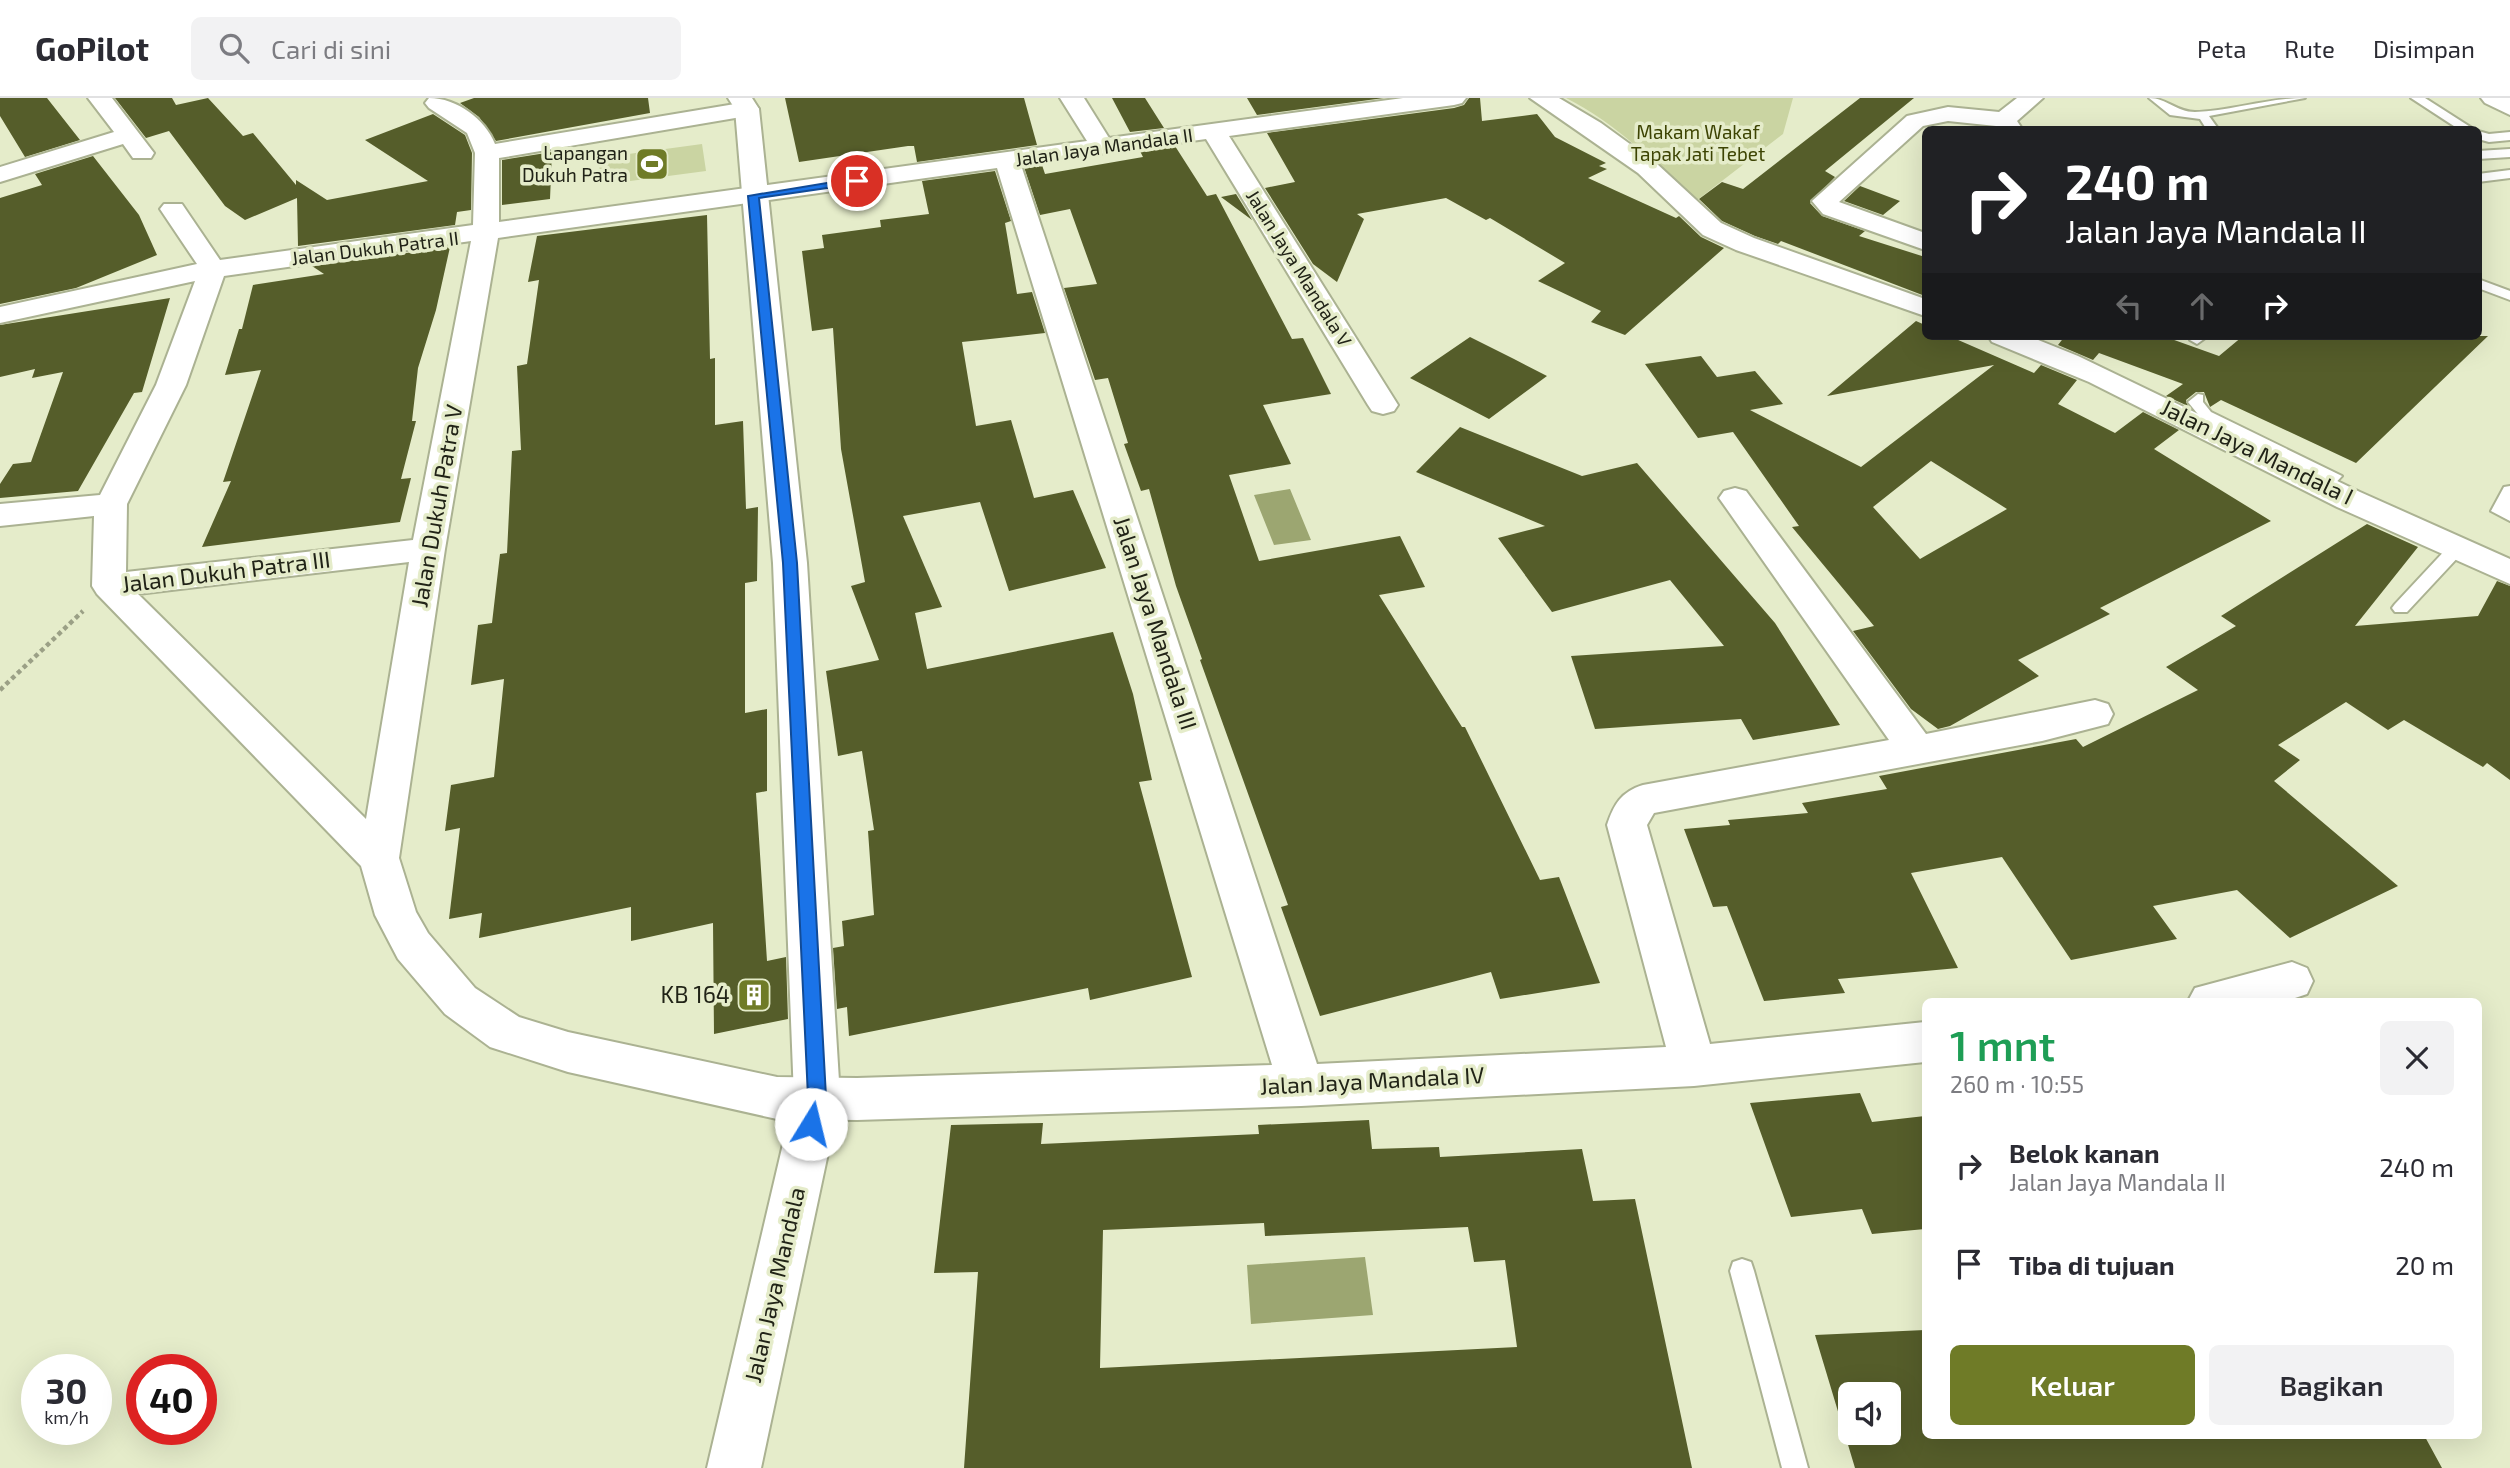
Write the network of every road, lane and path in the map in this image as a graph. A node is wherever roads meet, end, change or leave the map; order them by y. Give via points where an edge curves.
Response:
1 (100, 98) edge
2 (1072, 98) edge
3 (1454, 98) edge
4 (1542, 98) edge
5 (2031, 98) edge
6 (2155, 98) edge
7 (2299, 98) edge
8 (2417, 98) edge
9 (2493, 98) edge
10 (437, 103) dead end
11 (743, 103) edge
12 (2510, 108) edge
13 (2201, 116) junction
14 (2008, 125) edge
15 (2210, 126) edge
16 (2462, 126) edge
17 (1214, 131) junction
18 (128, 135) junction
19 (2482, 136) edge
20 (2510, 136) edge
21 (1103, 147) junction
22 (487, 153) junction
23 (2510, 153) edge
24 (143, 155) dead end
25 (2482, 155) edge
26 (1007, 160) junction
27 (2510, 174) edge
28 (0, 175) edge
29 (2482, 178) edge
30 (754, 196) junction
31 (173, 209) dead end
32 (486, 233) junction
33 (1920, 234) edge
34 (213, 268) junction
35 (2482, 285) edge
36 (2510, 296) edge
37 (1922, 307) edge
38 (0, 315) edge
39 (2013, 340) edge
40 (2199, 398) dead end
41 (1383, 405) dead end
42 (2323, 486) junction
43 (2510, 491) edge
44 (1735, 498) dead end
45 (111, 504) junction
46 (0, 515) edge
47 (2510, 516) edge
48 (428, 548) junction
49 (2456, 549) junction
50 (2510, 572) edge
51 (109, 586) junction
52 (2401, 608) dead end
53 (0, 690) edge
54 (2095, 714) dead end
55 (1916, 749) junction
56 (379, 858) junction
57 (2292, 981) dead end
58 (2222, 998) edge
59 (1922, 1042) edge
60 (1694, 1066) junction
61 (1301, 1085) junction
62 (817, 1097) junction
63 (1742, 1271) dead end
64 (734, 1468) edge
65 (1795, 1468) edge

1 - 18 main road
2 - 21 main road
3 - 17 main road, Jalan Jaya Mandala II
4 - 37 main road via 1647,168 1712,229
5 - 14 main road
6 - 13 lane via 2174,113
7 - 13 lane
8 - 16 lane
9 - 12 main road
10 - 22 main road via 477,129
11 - 22 main road
11 - 30 main road, Jalan Jaya Mandala
13 - 15 lane
14 - 33 main road via 1961,114 1915,121 1825,201 1832,209
17 - 21 main road, Jalan Jaya Mandala II
17 - 41 main road, Jalan Jaya Mandala V
18 - 24 main road
18 - 28 main road
19 - 20 lane
21 - 26 main road, Jalan Jaya Mandala II
22 - 32 main road, Jalan Dukuh Patra V
23 - 25 lane
26 - 30 main road, Jalan Jaya Mandala II
26 - 61 main road, Jalan Jaya Mandala III
27 - 29 lane
30 - 32 main road, Jalan Dukuh Patra II
30 - 62 main road, Jalan Jaya Mandala via 790,563
31 - 34 main road
32 - 34 main road, Jalan Dukuh Patra II
32 - 48 main road, Jalan Dukuh Patra V
34 - 38 main road, Jalan Dukuh Patra II
34 - 45 main road, Jalan Dukuh Patra III via 171,385
35 - 36 lane
39 - 42 main road, Jalan Jaya Mandala I via 2133,390
40 - 42 lane via 2194,402 2206,415 2334,476
42 - 49 main road, Jalan Jaya Mandala I
43 - 47 lane via 2499,511
44 - 55 main road
45 - 46 main road
45 - 51 main road, Jalan Dukuh Patra III
48 - 51 main road, Jalan Dukuh Patra III
48 - 56 main road, Jalan Dukuh Patra V
49 - 50 main road, Jalan Jaya Mandala I
49 - 52 lane
51 - 53 path
51 - 56 main road
54 - 55 main road
55 - 60 main road via 1643,800 1632,810 1627,825
56 - 62 main road, Jalan Jaya Mandala IV via 396,915 413,946 460,1001 506,1033 568,1052 777,1098
57 - 58 main road
59 - 60 main road, Jalan Jaya Mandala IV
60 - 61 main road, Jalan Jaya Mandala IV
61 - 62 main road, Jalan Jaya Mandala IV
62 - 64 main road, Jalan Jaya Mandala
63 - 65 lane

